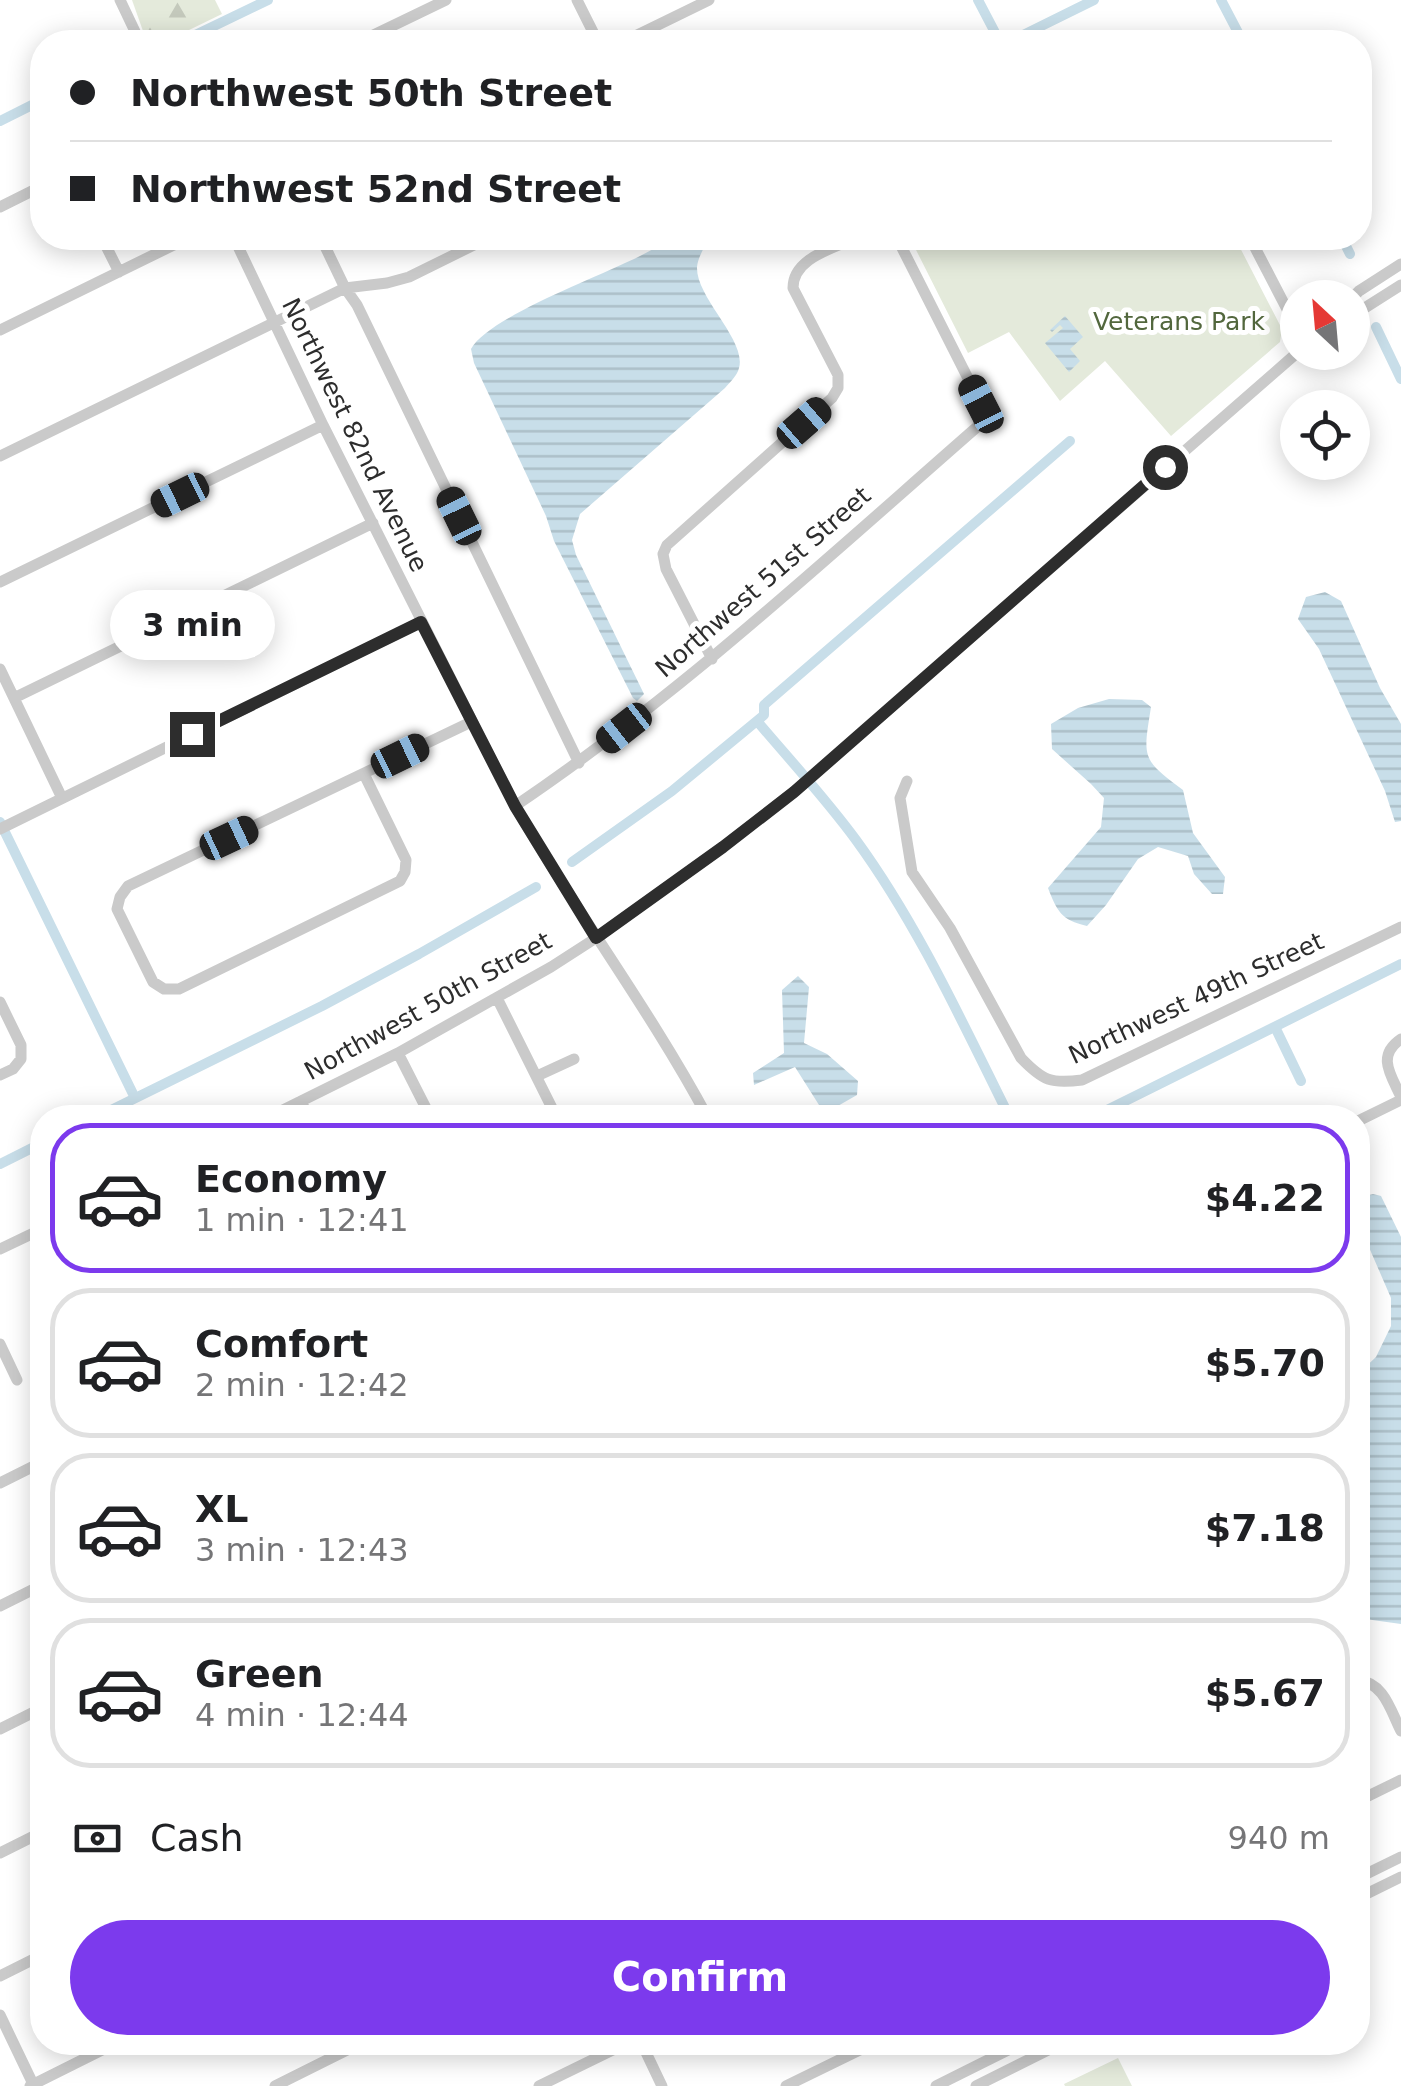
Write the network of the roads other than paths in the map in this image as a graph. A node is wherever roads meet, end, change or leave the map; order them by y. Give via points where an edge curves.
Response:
1 (120, 0) edge
2 (446, 0) edge
3 (576, 0) edge
4 (710, 0) edge
5 (134, 30) edge
6 (384, 30) edge
7 (592, 30) edge
8 (648, 30) edge
9 (30, 192) edge
10 (0, 207) edge
11 (108, 250) edge
12 (164, 250) edge
13 (240, 250) edge
14 (327, 250) edge
15 (463, 250) edge
16 (830, 250) edge
17 (903, 250) edge
18 (1256, 250) edge
19 (1401, 264) edge
20 (119, 272) junction
21 (1370, 283) edge
22 (1401, 285) edge
23 (345, 288) junction
24 (1280, 296) edge
25 (1370, 305) edge
26 (274, 322) junction
27 (0, 330) edge
28 (1280, 368) edge
29 (323, 425) junction
30 (0, 456) edge
31 (373, 523) junction
32 (0, 582) edge
33 (421, 622) junction
34 (712, 659) junction
35 (0, 669) edge
36 (14, 698) junction
37 (471, 722) junction
38 (579, 763) junction
39 (364, 774) junction
40 (906, 781) dead end
41 (62, 798) junction
42 (515, 806) junction
43 (5, 826) edge
44 (1401, 927) edge
45 (596, 938) junction
46 (498, 998) junction
47 (0, 1002) edge
48 (1401, 1039) edge
49 (398, 1053) junction
50 (574, 1059) dead end
51 (0, 1075) edge
52 (537, 1076) junction
53 (1401, 1098) edge
54 (301, 1101) junction
55 (293, 1105) edge
56 (303, 1105) edge
57 (424, 1105) edge
58 (551, 1105) edge
59 (701, 1105) edge
60 (1370, 1115) edge
61 (30, 1235) edge
62 (0, 1249) edge
63 (0, 1344) edge
64 (17, 1380) dead end
65 (30, 1468) edge
66 (0, 1483) edge
67 (30, 1591) edge
68 (0, 1606) edge
69 (1370, 1684) edge
70 (30, 1714) edge
71 (0, 1729) edge
72 (1401, 1730) edge
73 (1401, 1780) edge
74 (1370, 1796) edge
75 (30, 1838) edge
76 (0, 1853) edge
77 (1401, 1857) edge
78 (1370, 1872) edge
79 (1401, 1877) edge
80 (1370, 1892) edge
81 (30, 1962) edge
82 (0, 1976) edge
83 (0, 2015) edge
84 (92, 2055) edge
85 (338, 2055) edge
86 (602, 2055) edge
87 (647, 2055) edge
88 (849, 2055) edge
89 (998, 2055) edge
90 (1038, 2055) edge
91 (32, 2085) edge
92 (275, 2086) edge
93 (539, 2086) edge
94 (662, 2086) edge
95 (786, 2086) edge
96 (936, 2086) edge
97 (976, 2086) edge

1 - 5 street
2 - 6 street
3 - 7 street
4 - 8 street
9 - 10 street
11 - 20 street
12 - 20 street
13 - 26 street, Northwest 82nd Avenue
14 - 23 street
15 - 23 street via 409,276
16 - 34 street via 802,263 793,288 838,375 838,388 663,554
17 - 34 street, Northwest 51st Street via 982,416
18 - 24 street
19 - 21 street
20 - 27 street
22 - 25 street
23 - 26 street
23 - 38 street
26 - 29 street, Northwest 82nd Avenue
26 - 30 street
28 - 45 street, Northwest 50th Street via 817,772
29 - 31 street, Northwest 82nd Avenue
29 - 32 street
31 - 33 street, Northwest 82nd Avenue
31 - 36 street
33 - 37 street, Northwest 82nd Avenue
33 - 41 street
34 - 38 street, Northwest 51st Street
35 - 36 street
36 - 41 street
37 - 39 street
37 - 42 street, Northwest 82nd Avenue
38 - 42 street, Northwest 51st Street
39 - 39 street via 406,860 400,880 179,989 153,982 117,909 128,886
40 - 44 street, Northwest 49th Street via 900,798 912,872 1021,1058 1058,1083 1082,1080
41 - 43 street
42 - 45 street, Northwest 82nd Avenue
45 - 46 street, Northwest 50th Street
45 - 59 street, Northwest 82nd Avenue
46 - 49 street, Northwest 50th Street
46 - 52 street
47 - 51 street via 22,1045 22,1060
48 - 53 street via 1389,1049 1386,1064
49 - 54 street, Northwest 50th Street
49 - 57 street
50 - 52 street
52 - 58 street
53 - 60 street
54 - 55 street, Northwest 50th Street
54 - 56 street
61 - 62 street
63 - 64 street
65 - 66 street
67 - 68 street
69 - 72 street via 1381,1690
70 - 71 street
73 - 74 street
75 - 76 street
77 - 78 street
79 - 80 street
81 - 82 street
83 - 91 street
84 - 91 street
85 - 92 street
86 - 93 street
87 - 94 street
88 - 95 street
89 - 96 street
90 - 97 street

